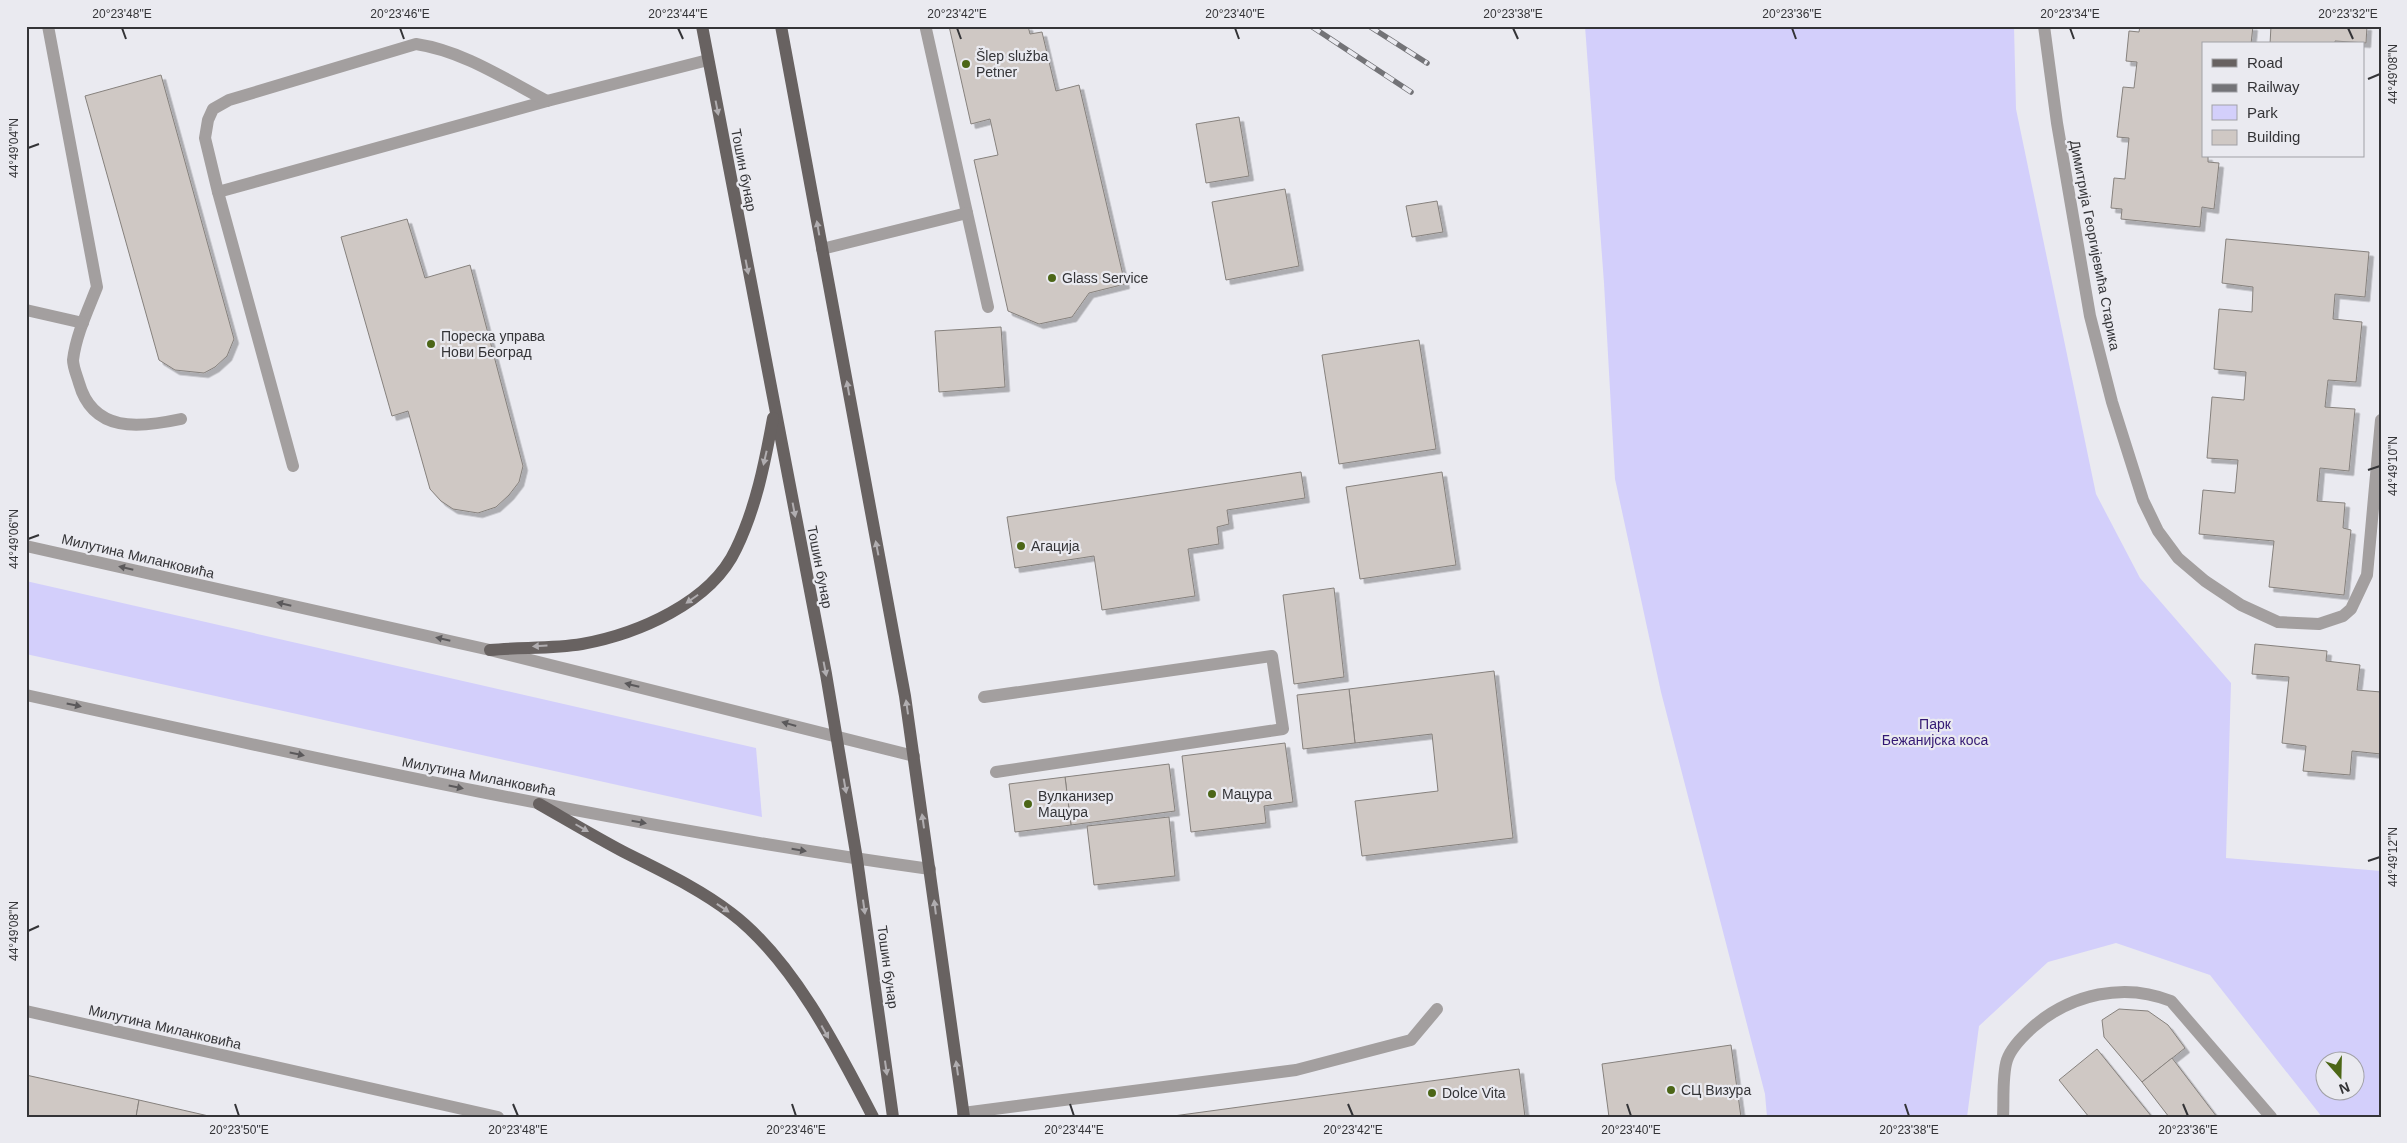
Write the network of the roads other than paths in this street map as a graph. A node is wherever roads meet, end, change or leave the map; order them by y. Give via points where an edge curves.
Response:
1 (48, 26) edge
2 (702, 26) edge
3 (781, 26) edge
4 (2044, 26) edge
5 (926, 29) dead end
6 (708, 60) junction
7 (547, 101) junction
8 (218, 192) junction
9 (967, 213) junction
10 (822, 248) junction
11 (988, 307) dead end
12 (26, 310) edge
13 (83, 323) junction
14 (774, 410) junction
15 (181, 419) dead end
16 (2381, 420) edge
17 (294, 466) dead end
18 (26, 546) edge
19 (490, 650) junction
20 (26, 695) edge
21 (984, 697) dead end
22 (836, 738) junction
23 (914, 756) junction
24 (996, 772) dead end
25 (539, 804) junction
26 (857, 859) junction
27 (930, 869) junction
28 (1437, 1009) dead end
29 (26, 1011) edge
30 (443, 1112) edge
31 (963, 1115) edge
32 (498, 1117) edge
33 (873, 1117) edge
34 (892, 1117) edge
35 (2003, 1117) edge
36 (2270, 1117) edge

1 - 13 street via 97,287
2 - 6 main road, Тошин бунар
10 -> 3 main road
4 - 16 street, Димитрија Георгијевића Старика via 2090,316 2112,402 2143,500 2158,531 2178,558 2241,605 2278,622 2319,624 2343,616 2351,609 2367,575 2370,560
5 - 9 street
6 - 7 street
6 -> 14 main road, Тошин бунар
7 - 8 street
7 - 8 street via 456,54 416,44 220,104 213,109 205,138
8 - 17 street
9 - 10 street
9 - 11 street
23 -> 10 main road via 906,696
12 - 13 street
13 - 15 street via 73,362 82,396 99,416 123,425 154,425
14 -> 19 main road via 755,501 736,551 700,594 670,614 619,634 581,644
14 -> 22 main road, Тошин бунар
19 -> 18 street, Милутина Миланковића
22 -> 19 street, Милутина Миланковића via 768,718
20 -> 25 street, Милутина Миланковића
21 - 24 street via 1272,656 1283,729
22 - 23 street, Милутина Миланковића
22 -> 26 main road, Тошин бунар
27 -> 23 main road
25 -> 26 street, Милутина Миланковића
25 -> 33 main road via 690,885 732,914 774,954 792,978
26 - 27 street, Милутина Миланковића
26 -> 34 main road, Тошин бунар
31 -> 27 main road
28 - 31 street via 1411,1040 1296,1070
29 - 30 street, Милутина Миланковића
30 - 32 street, Милутина Миланковића
35 - 36 street via 2007,1059 2023,1036 2067,1003 2098,994 2122,992 2152,993 2171,1001

